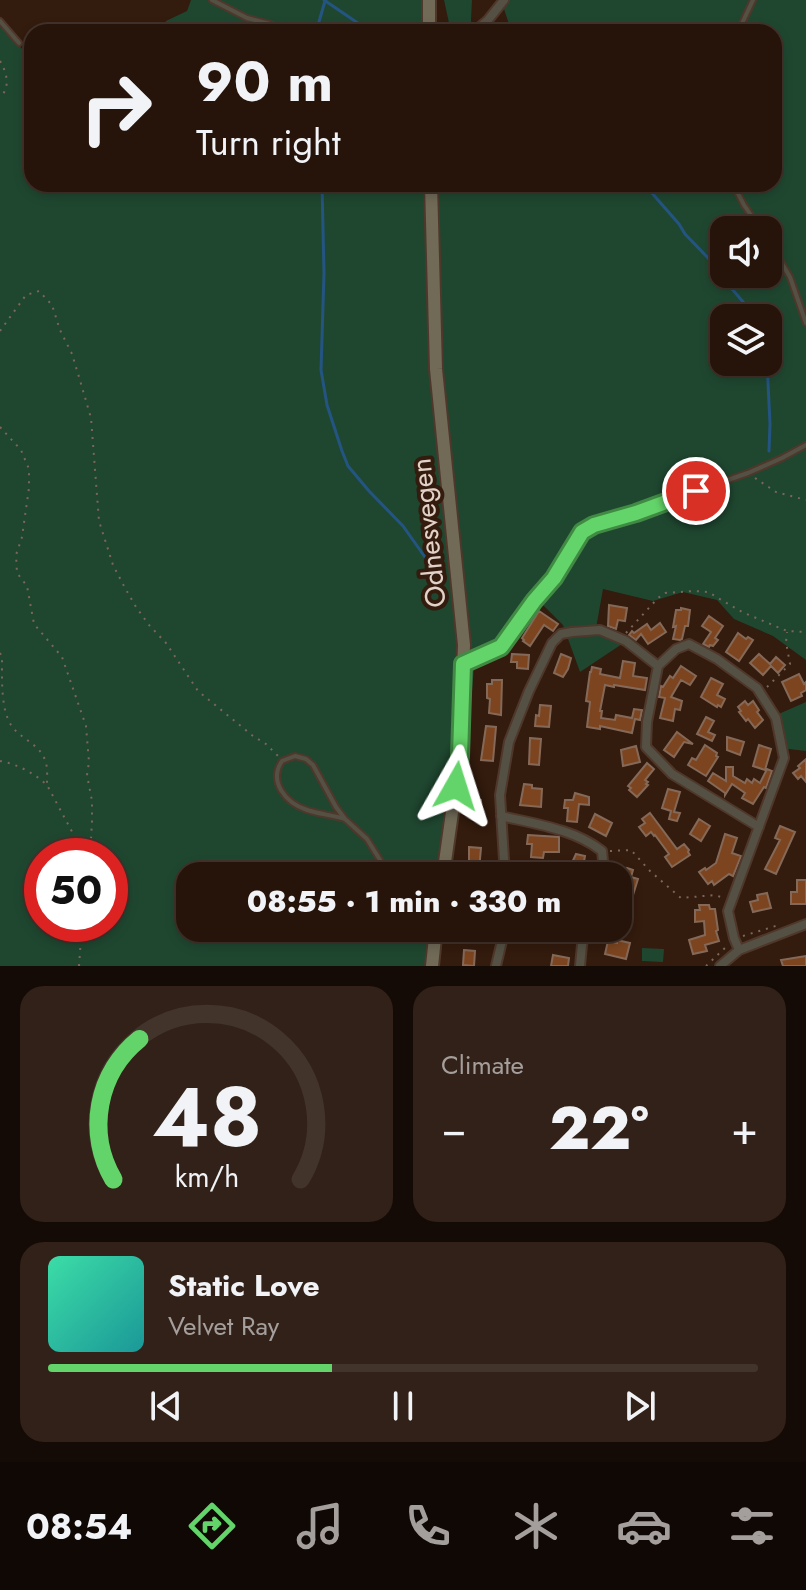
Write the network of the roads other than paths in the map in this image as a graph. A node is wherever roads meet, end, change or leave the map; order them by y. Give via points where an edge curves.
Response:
1 (212, 0) edge
2 (429, 0) edge
3 (504, 0) edge
4 (753, 0) edge
5 (0, 21) edge
6 (270, 24) edge
7 (429, 24) edge
8 (483, 24) edge
9 (742, 24) edge
10 (19, 43) dead end
11 (431, 192) edge
12 (737, 192) edge
13 (751, 216) edge
14 (782, 264) edge
15 (806, 323) edge
16 (806, 445) edge
17 (463, 664) junction
18 (658, 666) junction
19 (501, 816) junction
20 (345, 819) junction
21 (759, 827) junction
22 (381, 862) edge
23 (445, 862) edge
24 (504, 862) edge
25 (603, 862) edge
26 (806, 924) edge
27 (435, 942) edge
28 (502, 942) edge
29 (583, 942) edge
30 (739, 950) junction
31 (432, 966) edge
32 (496, 966) edge
33 (580, 966) edge
34 (720, 966) edge

1 - 6 lane
2 - 7 main road
3 - 8 street
4 - 9 lane
5 - 10 lane
11 - 17 main road, Odnesvegen via 436,369
12 - 13 lane
14 - 15 lane
16 - 17 lane via 748,473 589,528 501,647
17 - 23 main road, Odnesvegen via 460,756
18 - 19 street via 600,630 561,634 552,643 509,742
18 - 21 street via 646,747 672,774
18 - 21 street via 689,644 757,688 776,718 784,758
19 - 24 street
19 - 25 street via 591,842 602,851
20 - 20 lane via 313,765 295,756 282,761 276,775 283,795 306,809
20 - 22 lane
21 - 30 street via 728,911
26 - 30 street
27 - 31 main road
28 - 32 street
29 - 33 street
30 - 34 street

